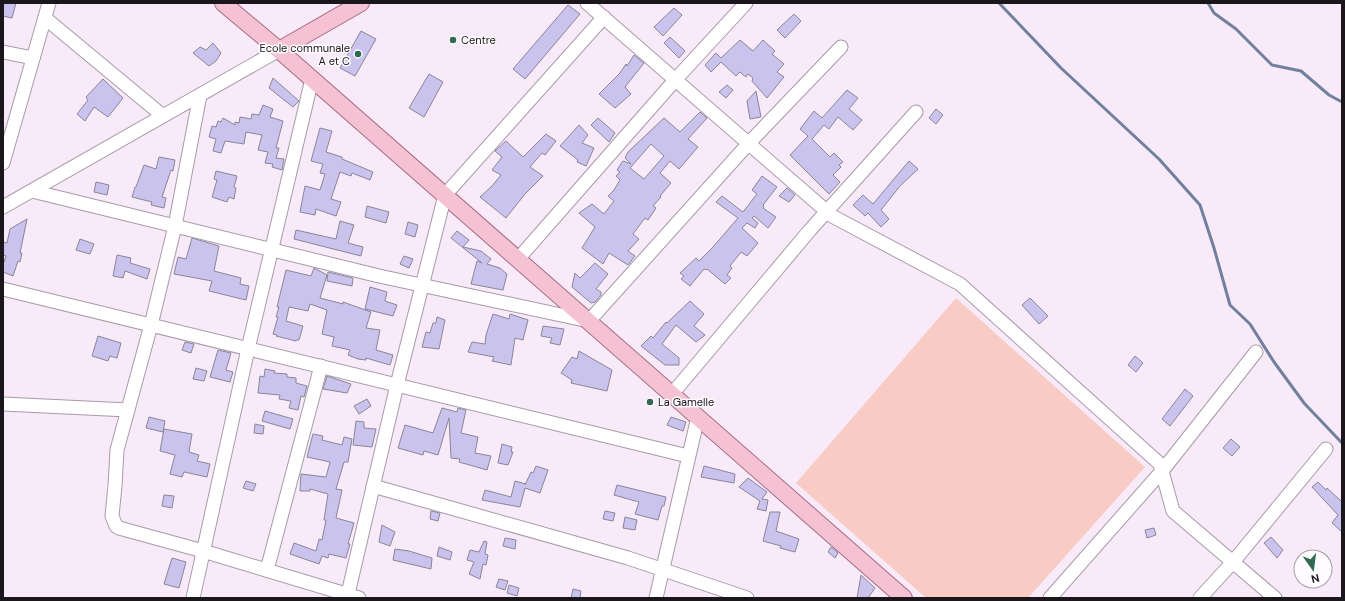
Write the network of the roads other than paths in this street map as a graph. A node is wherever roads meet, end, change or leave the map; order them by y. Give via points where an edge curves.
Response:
1 (49, 3) edge
2 (223, 3) edge
3 (361, 3) edge
4 (587, 3) edge
5 (746, 3) edge
6 (604, 16) junction
7 (45, 18) junction
8 (841, 47) dead end
9 (279, 50) junction
10 (3, 52) edge
11 (33, 58) junction
12 (312, 79) junction
13 (676, 79) junction
14 (200, 95) junction
15 (916, 112) dead end
16 (163, 116) junction
17 (749, 144) junction
18 (3, 163) edge
19 (32, 191) junction
20 (445, 195) junction
21 (3, 207) edge
22 (826, 212) junction
23 (175, 226) junction
24 (271, 250) junction
25 (518, 260) junction
26 (422, 285) junction
27 (3, 289) edge
28 (589, 321) junction
29 (151, 325) junction
30 (248, 349) junction
31 (1256, 352) dead end
32 (321, 366) junction
33 (397, 385) junction
34 (672, 394) junction
35 (3, 404) edge
36 (128, 410) junction
37 (698, 417) junction
38 (1326, 449) dead end
39 (688, 456) junction
40 (1162, 471) junction
41 (373, 486) junction
42 (203, 551) junction
43 (1233, 562) junction
44 (267, 570) junction
45 (662, 570) junction
46 (351, 597) edge
47 (193, 598) edge
48 (656, 598) edge
49 (747, 598) edge
50 (904, 598) edge
51 (1050, 598) edge
52 (1200, 598) edge
53 (1275, 598) edge

1 - 7 street
2 - 9 main road
3 - 9 main road
4 - 6 street
5 - 13 street
6 - 13 street
6 - 20 street
7 - 11 street
7 - 16 street
8 - 17 street
9 - 12 main road
9 - 14 street
10 - 11 street
11 - 18 street
12 - 20 main road
12 - 24 street
13 - 17 street
13 - 25 street
14 - 16 street
14 - 23 street
15 - 22 street
16 - 19 street
17 - 22 street
17 - 28 street
19 - 21 street
19 - 23 street
20 - 25 main road
20 - 26 street
22 - 34 street
22 - 40 street via 960,284 1160,464
23 - 24 street
23 - 29 street
24 - 26 street
24 - 30 street
25 - 28 main road
26 - 28 street
26 - 33 street
27 - 29 street
28 - 34 main road
29 - 30 street
29 - 36 street
30 - 32 street
30 - 42 street
31 - 40 street
32 - 33 street
32 - 44 street
33 - 39 street
33 - 41 street
34 - 37 main road
35 - 36 street
36 - 42 street via 117,450 112,516 116,526
37 - 39 street
37 - 50 main road
38 - 43 street
39 - 45 street
40 - 43 street via 1173,511
40 - 51 street
41 - 45 street
41 - 46 street
42 - 44 street
42 - 47 street
43 - 52 street
43 - 53 street
44 - 46 street
45 - 48 street
45 - 49 street

